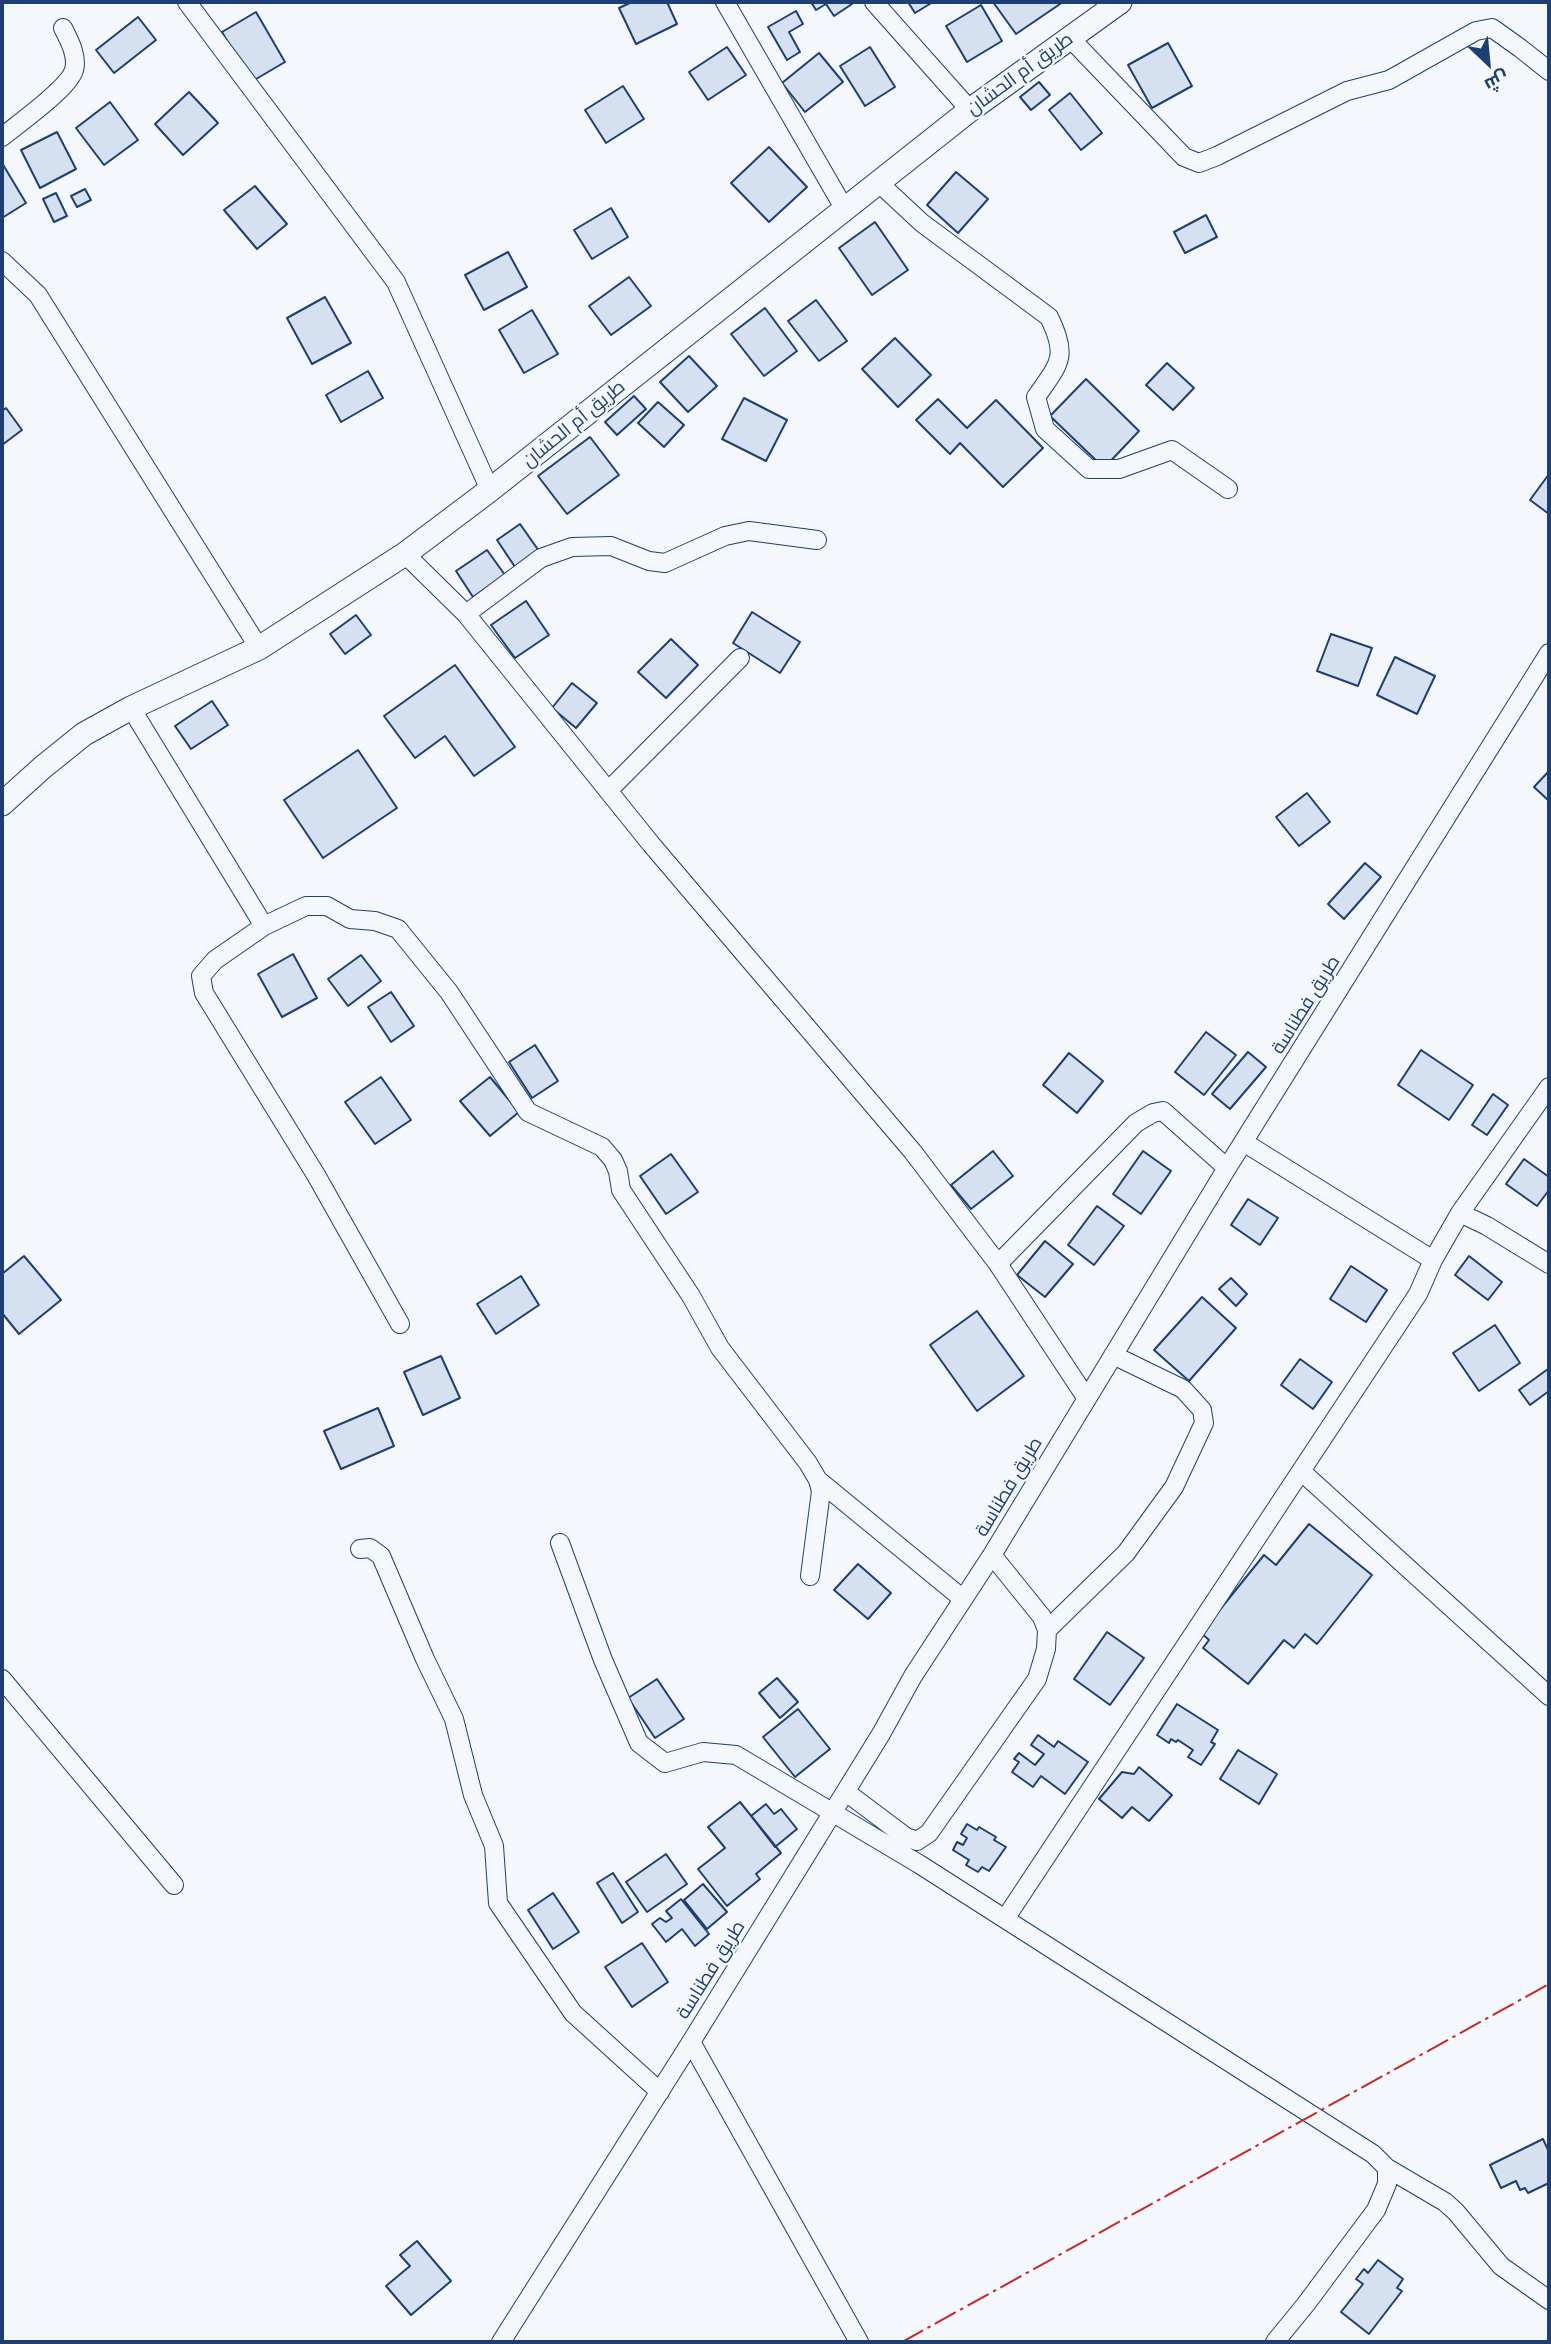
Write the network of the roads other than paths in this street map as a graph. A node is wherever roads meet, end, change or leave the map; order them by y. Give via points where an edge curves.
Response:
1 (187, 2) edge
2 (725, 2) edge
3 (874, 2) edge
4 (1119, 2) edge
5 (63, 28) dead end
6 (1070, 38) junction
7 (1549, 71) edge
8 (970, 110) junction
9 (2, 137) edge
10 (878, 183) junction
11 (844, 208) junction
12 (2, 261) edge
13 (1228, 489) dead end
14 (490, 490) junction
15 (817, 540) dead end
16 (405, 554) junction
17 (466, 614) junction
18 (259, 648) junction
19 (1549, 653) edge
20 (740, 657) dead end
21 (131, 708) junction
22 (608, 791) junction
23 (2, 804) edge
24 (264, 926) junction
25 (1549, 1087) edge
26 (1245, 1143) junction
27 (1227, 1168) junction
28 (1460, 1213) junction
29 (1433, 1260) junction
30 (998, 1264) junction
31 (1549, 1264) edge
32 (400, 1324) dead end
33 (1113, 1355) junction
34 (1087, 1399) junction
35 (1301, 1472) junction
36 (818, 1480) junction
37 (559, 1543) dead end
38 (360, 1549) dead end
39 (992, 1555) junction
40 (810, 1576) dead end
41 (963, 1599) junction
42 (1047, 1630) junction
43 (2, 1679) edge
44 (1549, 1696) edge
45 (845, 1792) junction
46 (832, 1812) junction
47 (174, 1885) dead end
48 (1005, 1919) junction
49 (691, 2042) junction
50 (660, 2092) junction
51 (1387, 2168) junction
52 (1549, 2300) edge
53 (501, 2342) edge
54 (859, 2342) edge
55 (1275, 2342) edge

1 - 14 street via 396,282
2 - 11 street
3 - 8 street
4 - 6 street, طريق أم الحشان
5 - 9 street via 74,53 74,71 62,88
6 - 7 street via 1184,157 1199,163 1347,91 1389,80 1476,31 1492,28
6 - 8 street, طريق أم الحشان
8 - 10 street, طريق أم الحشان
10 - 11 street, طريق أم الحشان
10 - 13 street via 922,223 1049,317 1058,334 1060,363 1036,397 1045,429 1089,469 1119,470 1172,450
11 - 14 street, طريق أم الحشان
12 - 18 street via 38,295
14 - 16 street, طريق أم الحشان
15 - 17 street via 749,531 725,536 665,563 611,546 572,547 541,558
16 - 17 street
16 - 18 street, طريق أم الحشان
17 - 22 street
18 - 21 street, طريق أم الحشان
19 - 26 street, طريق فطناسة
20 - 22 street
21 - 23 street, طريق أم الحشان via 84,734
21 - 24 street
22 - 30 street via 913,1152
24 - 32 street via 201,975 204,993 316,1175
24 - 36 street via 306,906 327,906 350,919 398,929 449,992 528,1112 602,1147 613,1160 621,1190 720,1348
25 - 28 street
26 - 27 street, طريق فطناسة
26 - 29 street
27 - 30 street via 1163,1111 1153,1113 1136,1123
27 - 33 street, طريق فطناسة
28 - 29 street
28 - 31 street
29 - 35 street via 1418,1294
30 - 34 street
33 - 34 street, طريق فطناسة
33 - 42 street via 1183,1389 1202,1410 1204,1423 1174,1487 1126,1553
34 - 39 street, طريق فطناسة
35 - 44 street
35 - 48 street
36 - 40 street via 821,1491
36 - 41 street
37 - 46 street via 639,1743 664,1763 703,1752 736,1755
38 - 50 street via 370,1548 381,1556 454,1719 472,1795 494,1846 498,1903 573,2013
39 - 41 street, طريق فطناسة
39 - 42 street via 1042,1617
41 - 45 street, طريق فطناسة
42 - 45 street via 1037,1679 929,1833 917,1841 906,1837
43 - 47 street
45 - 46 street, طريق فطناسة
46 - 48 street
46 - 49 street, طريق فطناسة
48 - 51 street via 1373,2154
49 - 50 street, طريق فطناسة
49 - 54 street
50 - 53 street, طريق فطناسة
51 - 52 street via 1445,2202 1501,2266
51 - 55 street via 1387,2184 1376,2210

